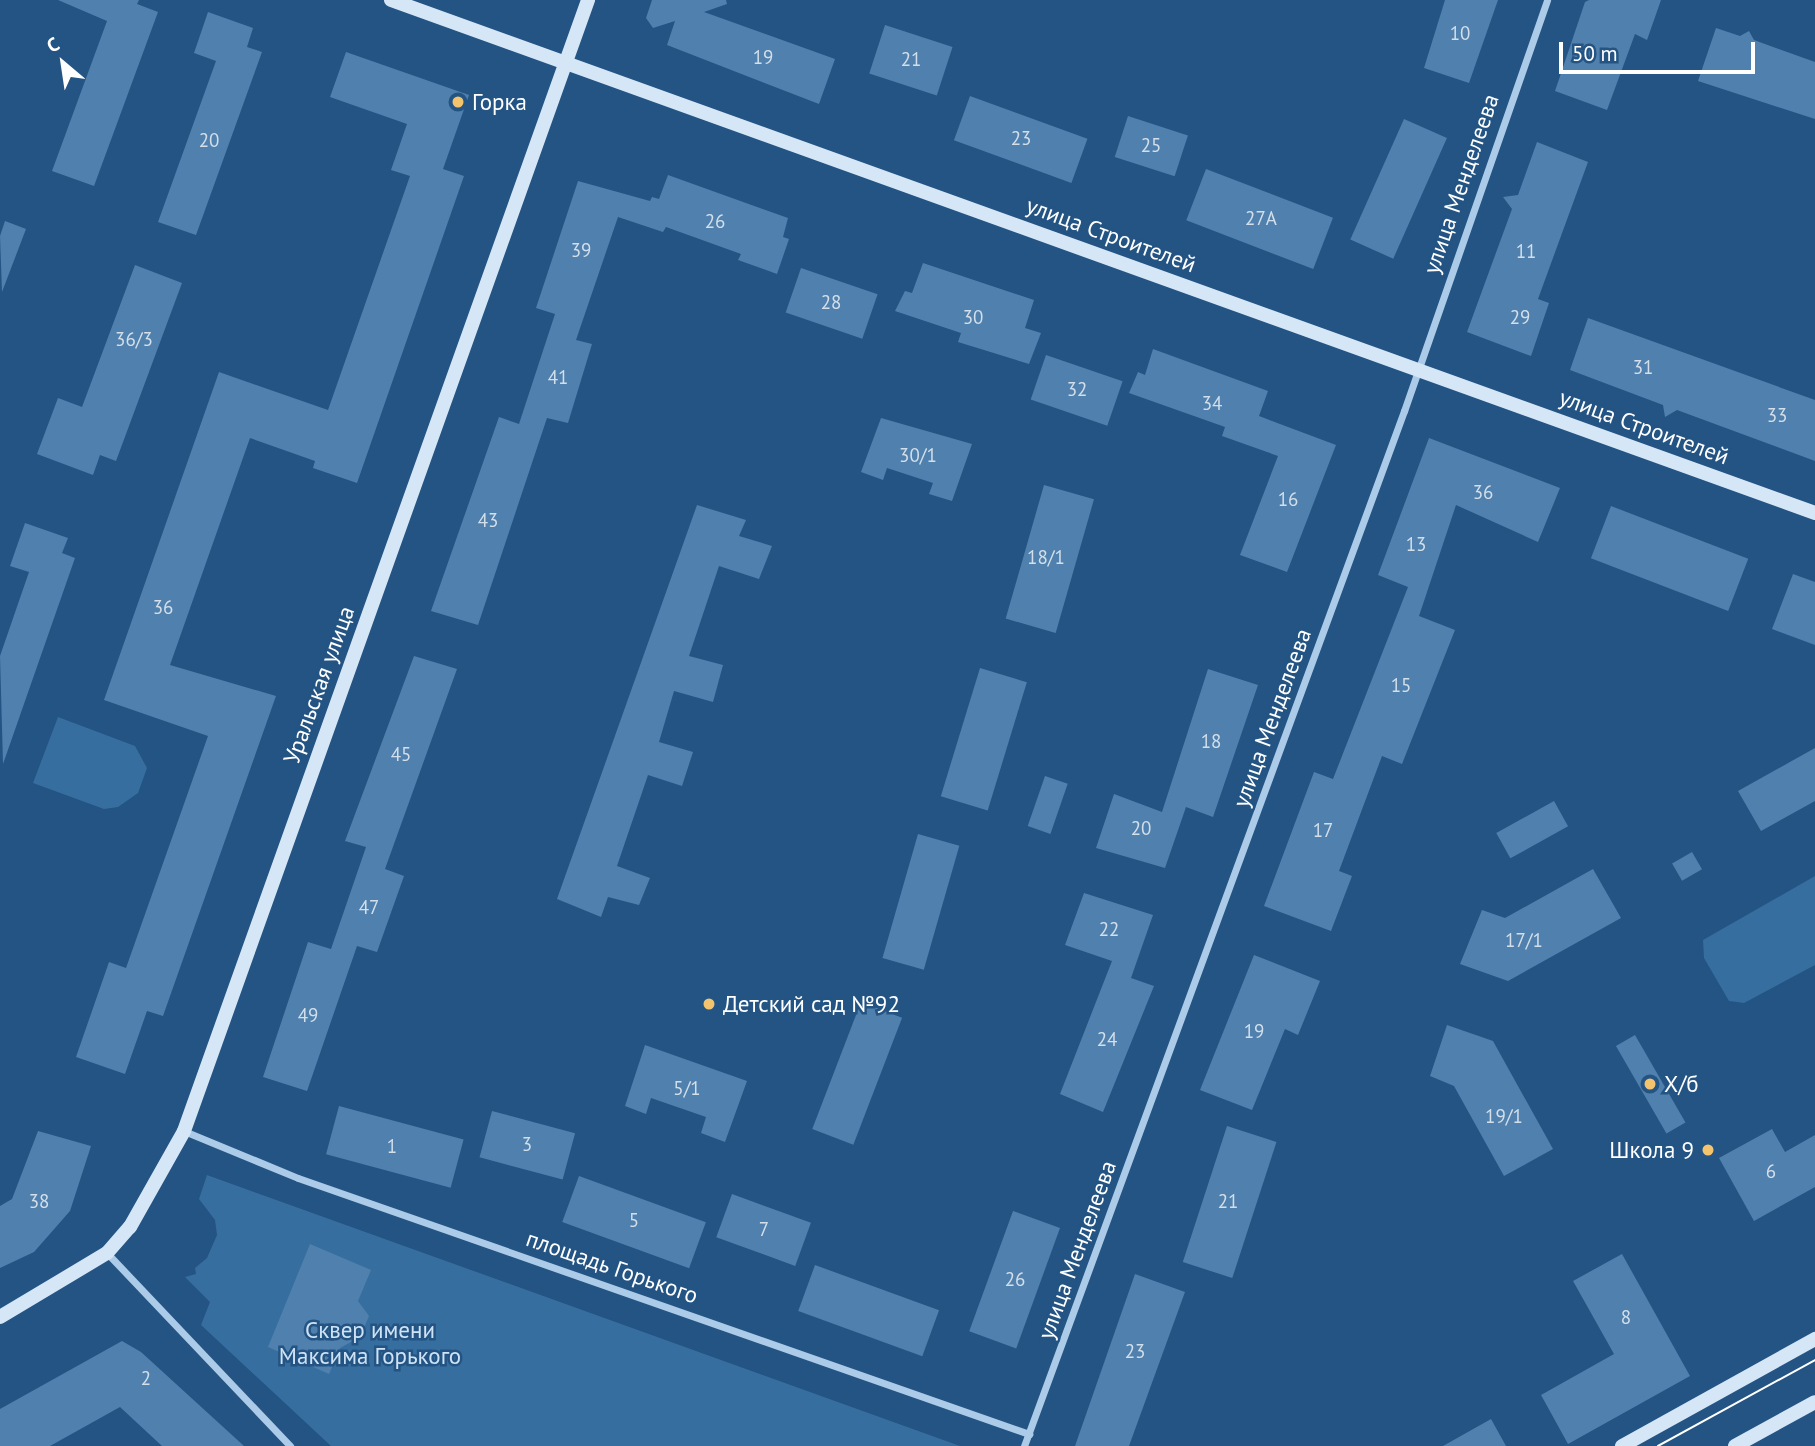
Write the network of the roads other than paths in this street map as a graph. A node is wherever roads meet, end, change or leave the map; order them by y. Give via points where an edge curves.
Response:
1 (391, 0) edge
2 (589, 0) edge
3 (1547, 0) edge
4 (565, 62) junction
5 (1418, 370) junction
6 (1815, 513) edge
7 (184, 1131) junction
8 (107, 1253) junction
9 (0, 1317) edge
10 (1815, 1339) edge
11 (1815, 1402) edge
12 (1029, 1434) junction
13 (290, 1446) edge
14 (1024, 1446) edge
15 (1622, 1446) edge
16 (1735, 1446) edge

1 - 4 street, улица Строителей
2 - 4 street, Уральская улица
3 - 5 street, улица Менделеева
4 - 5 street, улица Строителей
4 - 7 street, Уральская улица
5 - 6 street, улица Строителей
5 - 12 street, улица Менделеева
7 - 8 street, Уральская улица via 130,1227
7 - 12 street, площадь Горького via 298,1178
8 - 9 street, Уральская улица
8 - 13 street
10 - 15 street
11 - 16 street
12 - 14 street, улица Менделеева

